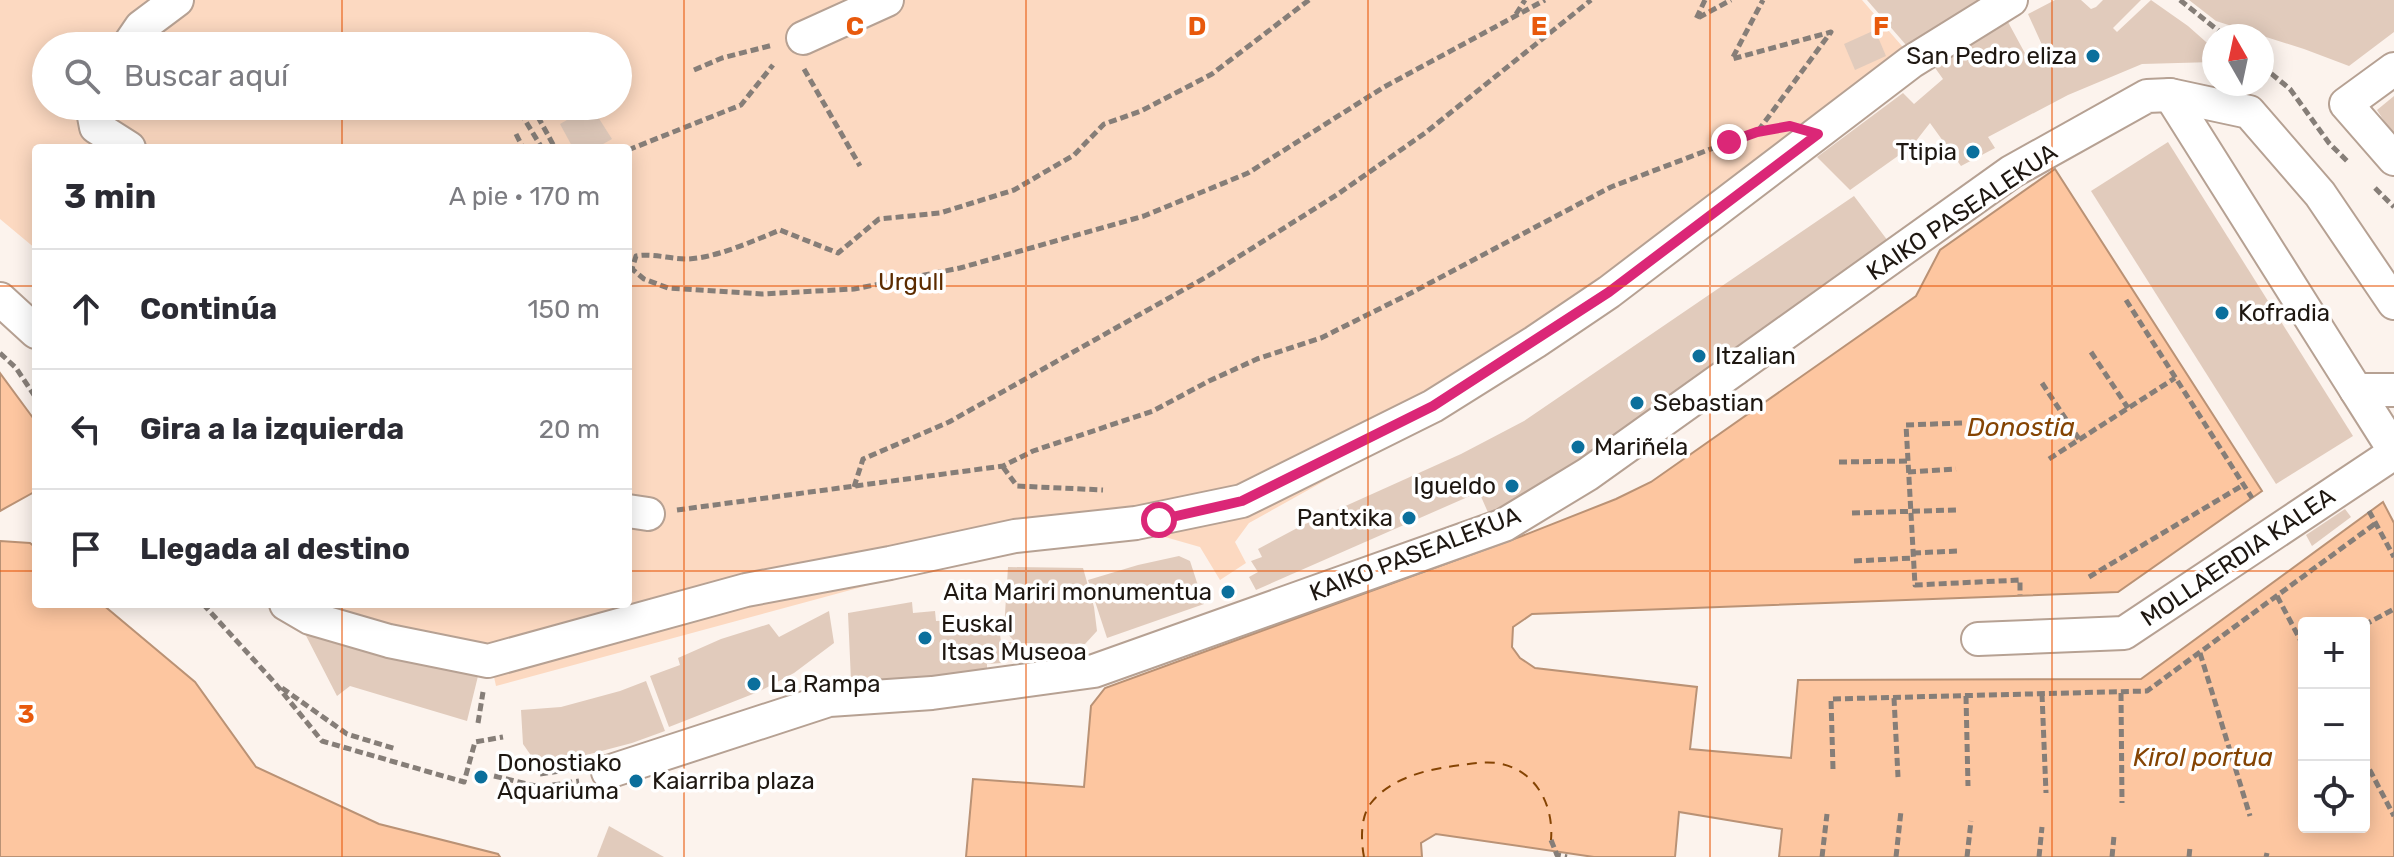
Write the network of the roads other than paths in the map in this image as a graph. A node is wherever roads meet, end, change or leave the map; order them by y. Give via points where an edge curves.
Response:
1 (177, 0) edge
2 (2011, 0) edge
3 (877, 2) edge
4 (138, 32) edge
5 (803, 52) road end
6 (2394, 69) edge
7 (2170, 95) junction
8 (95, 120) edge
9 (123, 144) edge
10 (2394, 159) edge
11 (0, 299) edge
12 (2394, 303) edge
13 (32, 328) edge
14 (2356, 390) junction
15 (2394, 390) edge
16 (2394, 451) edge
17 (293, 608) edge
18 (1978, 639) dead end
19 (608, 772) dead end

1 - 4 street
2 - 17 street via 1911,62 1609,292 1535,342 1433,406 1242,501 1136,523 1015,536 746,590 488,661 389,641
3 - 5 street
6 - 10 street via 2346,104
7 - 12 street via 2249,112 2320,194
7 - 14 street
7 - 19 street, KAIKO PASEALEKUA via 2147,96 2011,172 1588,474 1504,525 1094,671 932,693 829,700
8 - 9 street via 96,127
11 - 13 street
14 - 15 street
14 - 16 street
16 - 18 street, MOLLAERDIA KALEA via 2124,633

